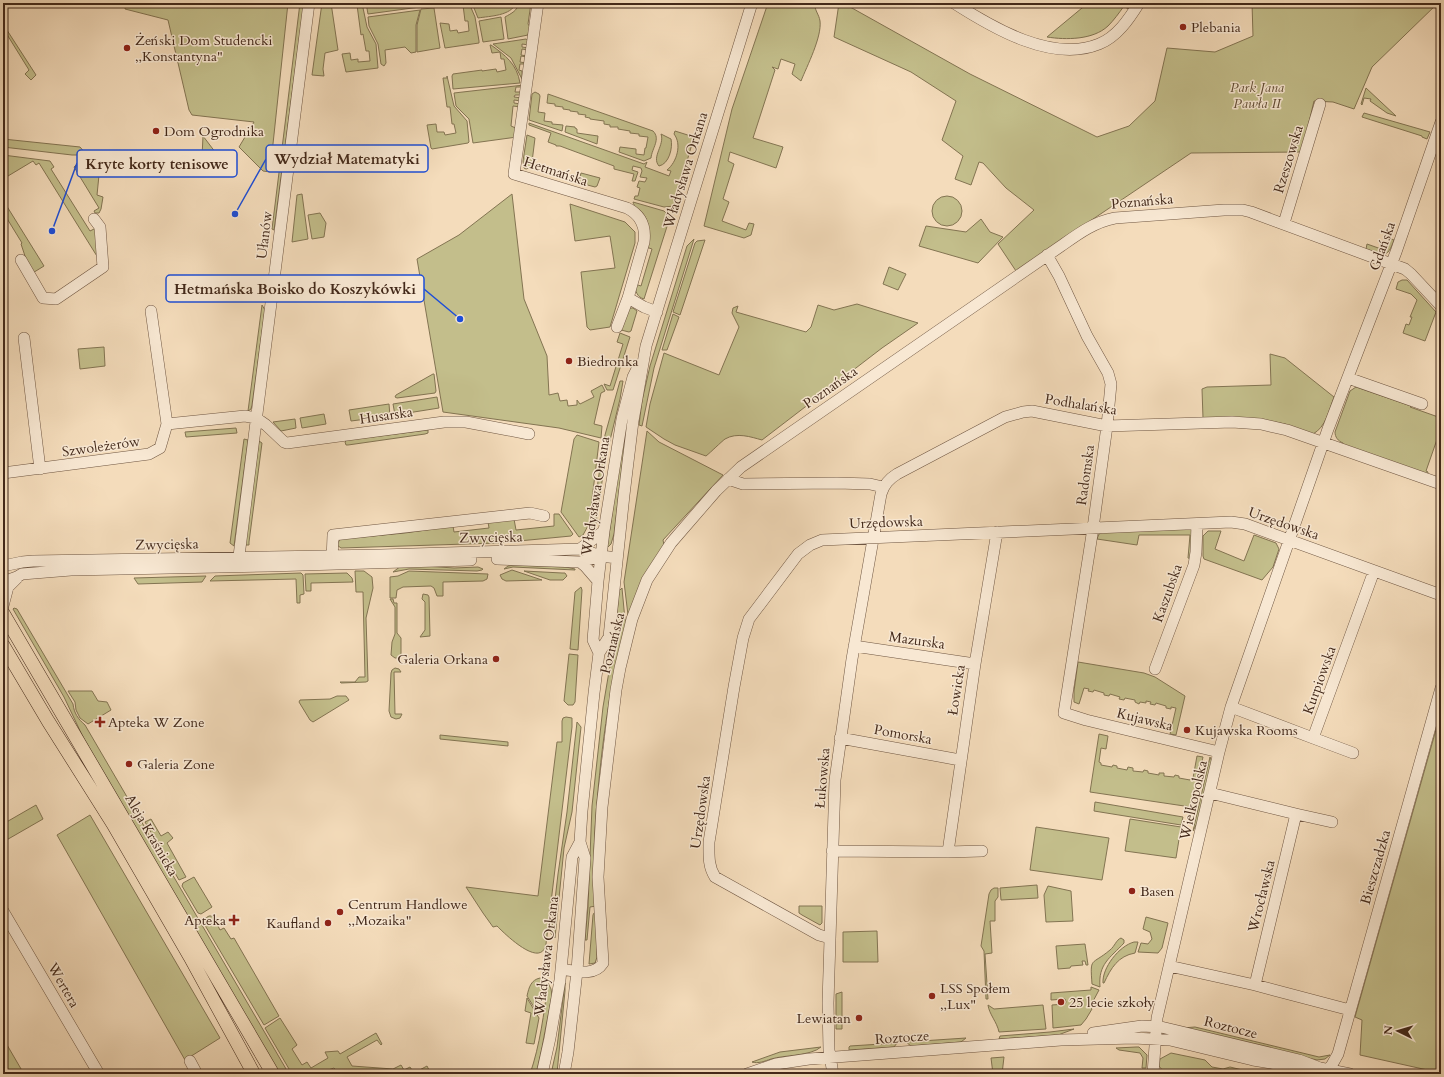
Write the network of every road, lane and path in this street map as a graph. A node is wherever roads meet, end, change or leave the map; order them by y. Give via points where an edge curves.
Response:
1 (309, 3) edge
2 (538, 3) edge
3 (752, 3) edge
4 (954, 3) edge
5 (1139, 3) edge
6 (1320, 104) dead end
7 (1441, 122) edge
8 (94, 219) dead end
9 (1284, 223) junction
10 (1047, 255) junction
11 (21, 260) dead end
12 (1392, 265) junction
13 (628, 298) junction
14 (1441, 306) edge
15 (151, 311) dead end
16 (657, 312) junction
17 (617, 327) dead end
18 (24, 338) dead end
19 (646, 346) junction
20 (1348, 378) junction
21 (1422, 404) dead end
22 (256, 418) junction
23 (167, 424) junction
24 (1107, 426) junction
25 (530, 434) dead end
26 (1324, 443) junction
27 (40, 469) junction
28 (3, 473) edge
29 (728, 479) junction
30 (1441, 484) edge
31 (883, 487) junction
32 (544, 516) dead end
33 (1197, 524) junction
34 (1093, 528) junction
35 (604, 531) junction
36 (997, 532) junction
37 (874, 538) junction
38 (1289, 540) junction
39 (580, 549) junction
40 (601, 556) junction
41 (617, 558) junction
42 (332, 560) junction
43 (238, 562) junction
44 (580, 562) junction
45 (3, 566) edge
46 (1374, 571) junction
47 (17, 577) junction
48 (598, 581) junction
49 (3, 582) edge
50 (1441, 595) edge
51 (3, 606) edge
52 (3, 613) edge
53 (3, 645) edge
54 (854, 646) junction
55 (599, 653) junction
56 (975, 664) junction
57 (1155, 669) dead end
58 (1441, 688) edge
59 (1231, 707) junction
60 (1064, 713) joint
61 (840, 738) junction
62 (1313, 738) junction
63 (1219, 752) junction
64 (1353, 753) dead end
65 (960, 760) junction
66 (1210, 793) junction
67 (1296, 814) junction
68 (1332, 822) dead end
69 (580, 842) junction
70 (832, 851) junction
71 (982, 851) dead end
72 (948, 852) junction
73 (3, 911) edge
74 (830, 938) junction
75 (1169, 966) junction
76 (561, 969) junction
77 (577, 971) junction
78 (1255, 985) junction
79 (1350, 1010) junction
80 (1156, 1026) junction
81 (1156, 1039) junction
82 (1061, 1040) junction
83 (1338, 1054) junction
84 (830, 1057) junction
85 (190, 1061) dead end
86 (1325, 1069) junction
87 (1294, 1070) edge
88 (99, 1074) edge
89 (198, 1074) edge
90 (254, 1074) edge
91 (273, 1074) edge
92 (542, 1074) edge
93 (564, 1074) edge
94 (747, 1074) edge
95 (833, 1074) edge
96 (1154, 1074) edge
97 (1348, 1074) edge

1 - 22 street, Ułanów
2 - 13 street, Hetmańska via 514,174 627,208 638,215 645,233
3 - 16 street, Władysława Orkana
4 - 5 street via 1010,34 1055,49 1100,44 1113,35
6 - 9 street, Rzeszowska
7 - 12 street, Gdańska
8 - 11 street via 100,227 103,267 56,300 43,298
9 - 10 street, Poznańska via 1238,210 1115,218 1096,223
9 - 12 street, Poznańska
10 - 24 street, Radomska via 1108,373 1111,384
10 - 29 street, Poznańska via 759,454
12 - 14 street, Poznańska via 1409,272
12 - 20 street, Gdańska
13 - 16 street
13 - 17 street
15 - 23 street
16 - 19 street, Władysława Orkana
18 - 27 street
19 - 35 street, Władysława Orkana via 633,377 626,404
19 - 41 street, Władysława Orkana via 633,421
20 - 21 street
20 - 26 street, Gdańska
22 - 23 street via 245,416
22 - 25 street, Husarska via 287,443 444,422 466,422
22 - 43 street, Ułanów
23 - 27 street, Szwoleżerów via 162,444 149,454
24 - 26 street, Podhalańska via 1199,422 1261,424
24 - 31 street, Podhalańska via 1032,411 1015,414 891,477
24 - 34 street, Radomska
26 - 30 street, Podhalańska
26 - 38 street, Gdańska
27 - 28 street, Szwoleżerów
29 - 31 street via 743,484 837,483
29 - 77 street, Poznańska via 680,531 655,566 632,619 616,690 602,815 598,877 603,963 595,971
31 - 37 street, Łukowska
32 - 42 street, Zwycięska via 530,513 333,535
33 - 34 street, Urzędowska
33 - 38 street, Urzędowska via 1245,524
33 - 57 street, Kaszubska via 1194,565
34 - 36 street, Urzędowska
34 - 60 street, Radomska
35 - 39 street
35 - 40 street, Władysława Orkana
36 - 37 street, Urzędowska
36 - 56 street, Łowicka
37 - 54 street, Łukowska
37 - 74 street, Urzędowska via 822,540 810,545 798,554 749,619 734,687 710,842 709,862 716,877 819,935
38 - 46 street, Urzędowska
38 - 59 street, Wielkopolska
39 - 40 street, Zwycięska
39 - 42 street, Zwycięska
40 - 41 street, Zwycięska
40 - 44 street, Zwycięska
40 - 48 street, Władysława Orkana
41 - 55 street, Władysława Orkana via 609,637
42 - 43 street, Zwycięska
42 - 44 street, Zwycięska via 494,559
43 - 45 street, Zwycięska via 33,561
43 - 47 street, Zwycięska via 34,572
44 - 48 street
46 - 50 street, Urzędowska
46 - 62 street, Kurpiowska
47 - 49 street, Zwycięska
47 - 51 street via 8,587
48 - 55 street, Władysława Orkana via 593,640
52 - 91 main road, Aleja Kraśnicka
53 - 90 main road, Aleja Kraśnicka via 113,824
54 - 56 street, Mazurska
54 - 61 street, Łukowska
55 - 69 street, Władysława Orkana
56 - 65 street, Łowicka
58 - 79 street, Bieszczadzka
59 - 62 street, Kurpiowska
59 - 63 street, Wielkopolska
60 - 63 street, Kujawska
61 - 65 street, Pomorska
61 - 70 street, Łukowska via 835,780
62 - 64 street
63 - 66 street, Wielkopolska
65 - 72 street, Łowicka
66 - 67 street
66 - 75 street, Wielkopolska
67 - 68 street
67 - 78 street, Wrocławska
69 - 76 street, Władysława Orkana via 572,856
69 - 77 street, Władysława Orkana via 584,858
70 - 72 street
70 - 74 street, Łukowska
71 - 72 street
73 - 88 street, Wertera
74 - 84 street, Łukowska
75 - 78 street
75 - 80 street, Wielkopolska
76 - 77 street, Poznańska
76 - 92 street, Władysława Orkana
77 - 93 street, Władysława Orkana
78 - 79 street
79 - 83 street, Bieszczadzka
80 - 81 street, Wielkopolska
80 - 82 street, Roztocze via 1133,1027
80 - 86 street, Roztocze via 1299,1060
81 - 82 street, Roztocze
81 - 87 street, Roztocze via 1176,1041
81 - 96 street, Wielkopolska
82 - 84 street, Roztocze
83 - 86 street, Bieszczadzka
83 - 97 street
84 - 94 street, Roztocze via 780,1063
84 - 95 street, Łukowska
85 - 89 street
86 - 87 street, Roztocze
86 - 97 street, Roztocze

